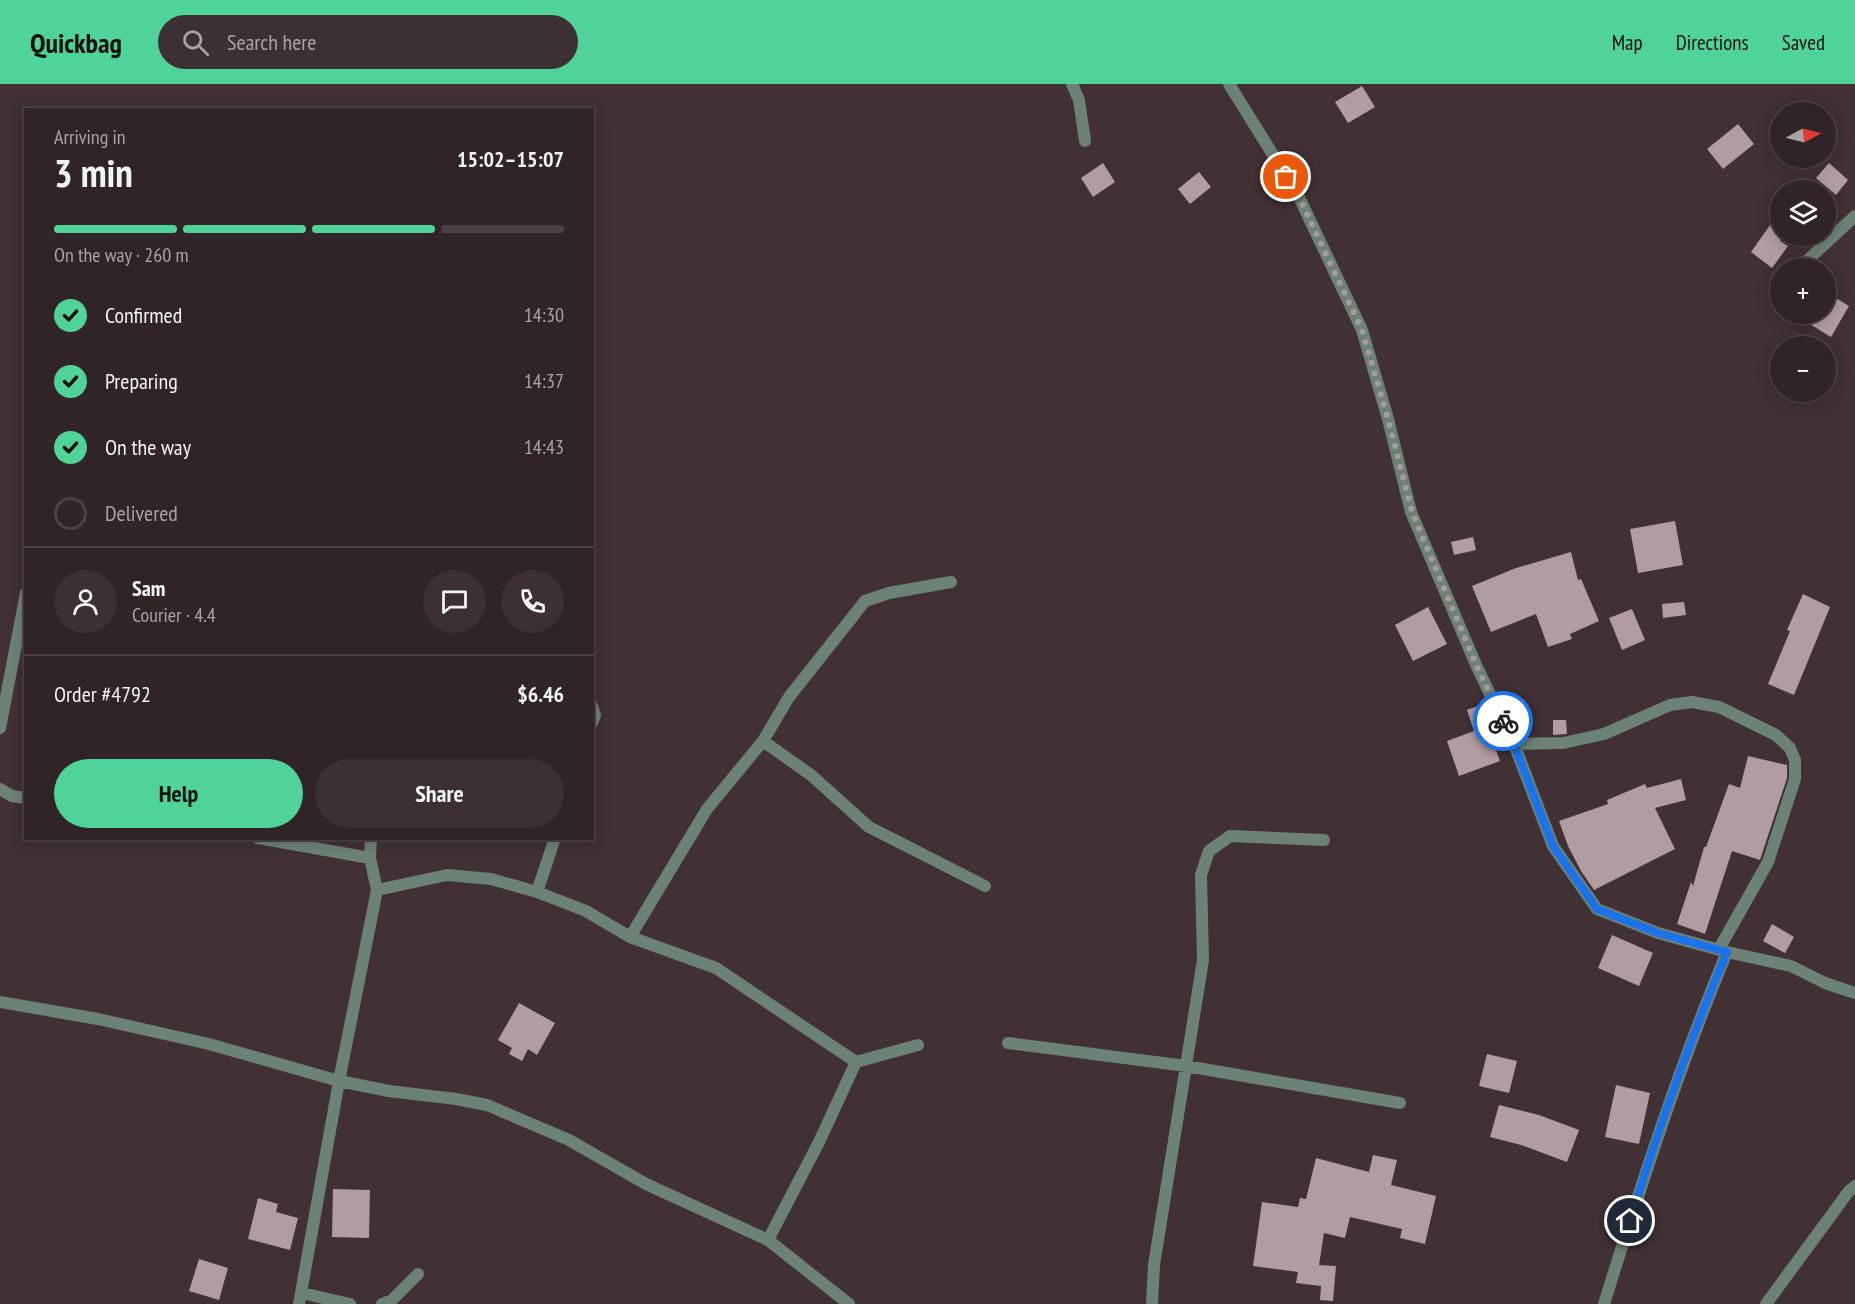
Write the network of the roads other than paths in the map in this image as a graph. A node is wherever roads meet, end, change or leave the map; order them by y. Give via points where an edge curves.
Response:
1 (1072, 84) edge
2 (1229, 84) edge
3 (1085, 141) dead end
4 (1855, 216) edge
5 (1809, 258) edge
6 (951, 582) dead end
7 (24, 603) edge
8 (0, 728) edge
9 (763, 741) junction
10 (1514, 744) junction
11 (0, 789) edge
12 (24, 798) edge
13 (269, 840) edge
14 (371, 840) edge
15 (554, 840) edge
16 (1324, 840) dead end
17 (370, 858) junction
18 (985, 886) dead end
19 (377, 890) junction
20 (537, 892) junction
21 (630, 937) junction
22 (1723, 951) junction
23 (1855, 993) edge
24 (0, 1002) edge
25 (1008, 1043) dead end
26 (918, 1045) dead end
27 (856, 1062) junction
28 (1186, 1066) junction
29 (339, 1081) junction
30 (1400, 1103) dead end
31 (1855, 1186) edge
32 (768, 1240) junction
33 (418, 1274) dead end
34 (300, 1299) edge
35 (350, 1304) edge
36 (382, 1304) edge
37 (849, 1304) edge
38 (1152, 1304) edge
39 (1604, 1304) edge
40 (1766, 1304) edge

1 - 3 street via 1079,100
2 - 10 street via 1298,195 1362,330 1412,512
4 - 5 street
6 - 9 street via 865,601 789,697
7 - 8 street
9 - 18 street via 811,775 869,827
9 - 21 street via 706,808
10 - 22 street via 1553,846 1597,909 1658,933
10 - 22 street via 1563,743 1604,734 1670,705 1692,702 1719,707 1776,735 1790,748 1795,760 1795,779 1768,862
11 - 12 street
13 - 17 street
14 - 17 street
15 - 20 street
16 - 28 street via 1230,836 1209,851 1201,875 1203,960
17 - 19 street
19 - 20 street via 447,875 491,879
19 - 29 street
20 - 21 street via 586,911
21 - 27 street via 716,968
22 - 23 street via 1791,966
22 - 39 street via 1655,1139
24 - 29 street via 209,1044
25 - 28 street
26 - 27 street
27 - 32 street
28 - 30 street
28 - 38 street via 1154,1265
29 - 32 street via 487,1105 569,1140 646,1184
29 - 34 street
31 - 40 street
32 - 37 street
33 - 36 street via 391,1301
34 - 35 street

